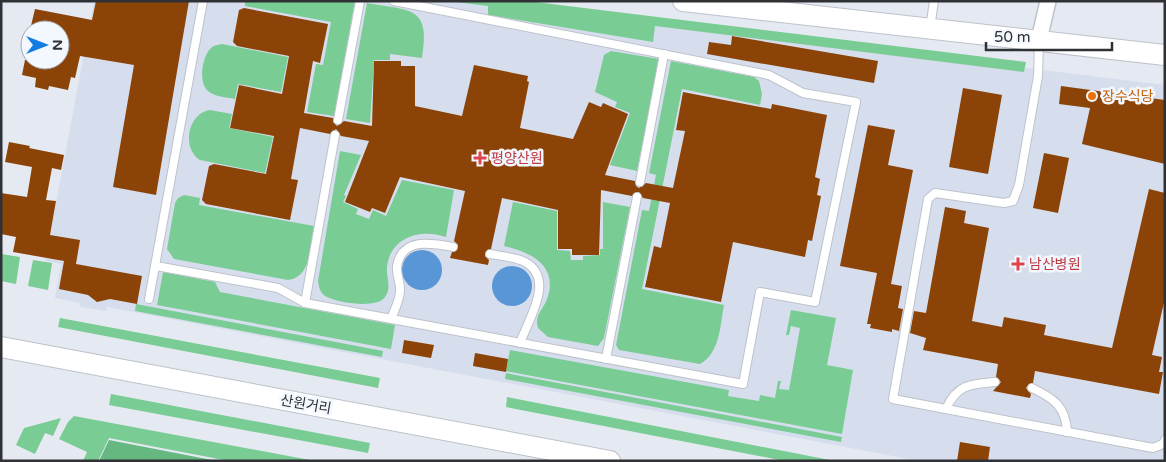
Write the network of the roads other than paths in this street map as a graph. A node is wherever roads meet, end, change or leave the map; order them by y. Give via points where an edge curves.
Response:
1 (203, 1) edge
2 (360, 1) edge
3 (394, 1) edge
4 (683, 1) edge
5 (934, 1) edge
6 (1048, 1) edge
7 (930, 28) junction
8 (1039, 40) junction
9 (664, 54) junction
10 (1165, 55) edge
11 (338, 120) dead end
12 (335, 135) dead end
13 (640, 182) dead end
14 (637, 197) dead end
15 (453, 247) dead end
16 (490, 254) dead end
17 (156, 266) junction
18 (149, 299) dead end
19 (305, 302) junction
20 (391, 319) junction
21 (520, 343) junction
22 (1, 348) edge
23 (606, 359) junction
24 (995, 382) dead end
25 (1032, 388) dead end
26 (946, 409) junction
27 (1067, 432) junction
28 (1165, 440) edge
29 (610, 461) edge

1 - 17 lane
2 - 11 lane
3 - 9 lane
4 - 7 main road
5 - 7 lane
6 - 8 street
7 - 8 main road
8 - 10 main road
8 - 26 lane via 1038,76 1020,185 1013,201 1004,204 935,193 928,199 893,399
9 - 13 lane
9 - 23 lane via 769,75 802,93 856,102 816,302 760,292 743,384
12 - 19 lane
14 - 23 lane
15 - 20 lane via 430,243 406,249 397,265 400,291
16 - 21 lane via 525,262 538,279 539,296
17 - 18 lane
17 - 19 lane via 278,288
19 - 20 lane
20 - 21 lane
21 - 23 lane
22 - 29 main road, 산원거리
24 - 26 lane via 971,384 958,390
25 - 27 lane via 1053,398 1063,410
26 - 27 lane
27 - 28 lane via 1153,448

